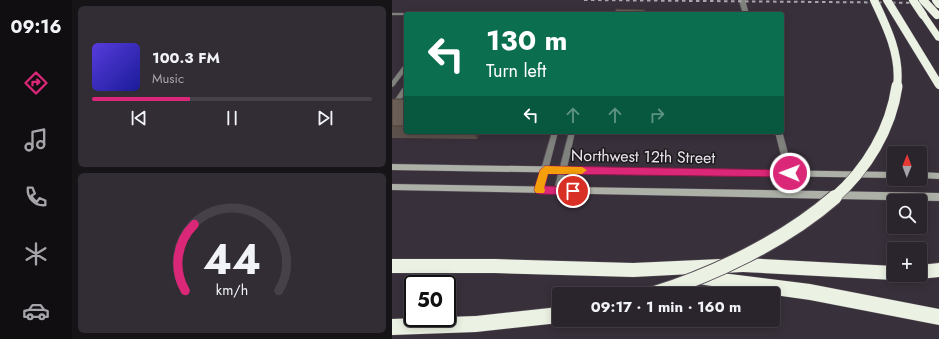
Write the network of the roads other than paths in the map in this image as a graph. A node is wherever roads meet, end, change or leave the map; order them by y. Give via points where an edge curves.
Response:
1 (742, 0) edge
2 (874, 0) edge
3 (887, 0) edge
4 (913, 0) edge
5 (924, 0) edge
6 (936, 0) edge
7 (939, 4) edge
8 (745, 12) edge
9 (392, 14) edge
10 (404, 14) edge
11 (938, 17) edge
12 (939, 38) edge
13 (404, 69) edge
14 (392, 85) edge
15 (939, 85) edge
16 (404, 90) edge
17 (392, 109) edge
18 (554, 134) edge
19 (572, 134) edge
20 (780, 134) edge
21 (392, 168) edge
22 (545, 170) junction
23 (563, 170) junction
24 (790, 173) junction
25 (887, 175) edge
26 (927, 175) edge
27 (939, 176) edge
28 (392, 187) edge
29 (539, 190) junction
30 (558, 190) junction
31 (795, 194) junction
32 (939, 197) edge
33 (392, 266) edge
34 (633, 270) junction
35 (939, 270) edge
36 (927, 271) edge
37 (887, 273) edge
38 (674, 287) edge
39 (552, 316) edge
40 (939, 317) edge
41 (392, 327) edge

1 - 8 street
2 - 38 highway, bridge via 890,36 896,57 898,81 893,105 873,154 853,182 822,209 783,236
3 - 15 highway, bridge
4 - 12 highway, bridge
5 - 11 highway, bridge
6 - 7 highway, bridge
9 - 10 lane
13 - 14 lane
16 - 17 lane
18 - 22 lane
19 - 23 lane
20 - 24 street
21 - 22 main road, Northwest 12th Street
22 - 23 main road, Northwest 12th Street
22 - 29 lane
23 - 24 main road, Northwest 12th Street
23 - 30 lane
24 - 25 main road, Northwest 12th Street
24 - 31 street
26 - 27 main road
28 - 29 main road
29 - 30 main road
30 - 31 main road
31 - 32 main road
33 - 34 highway
34 - 37 highway via 744,265
34 - 40 highway via 810,292
35 - 36 highway
39 - 41 highway via 476,324

